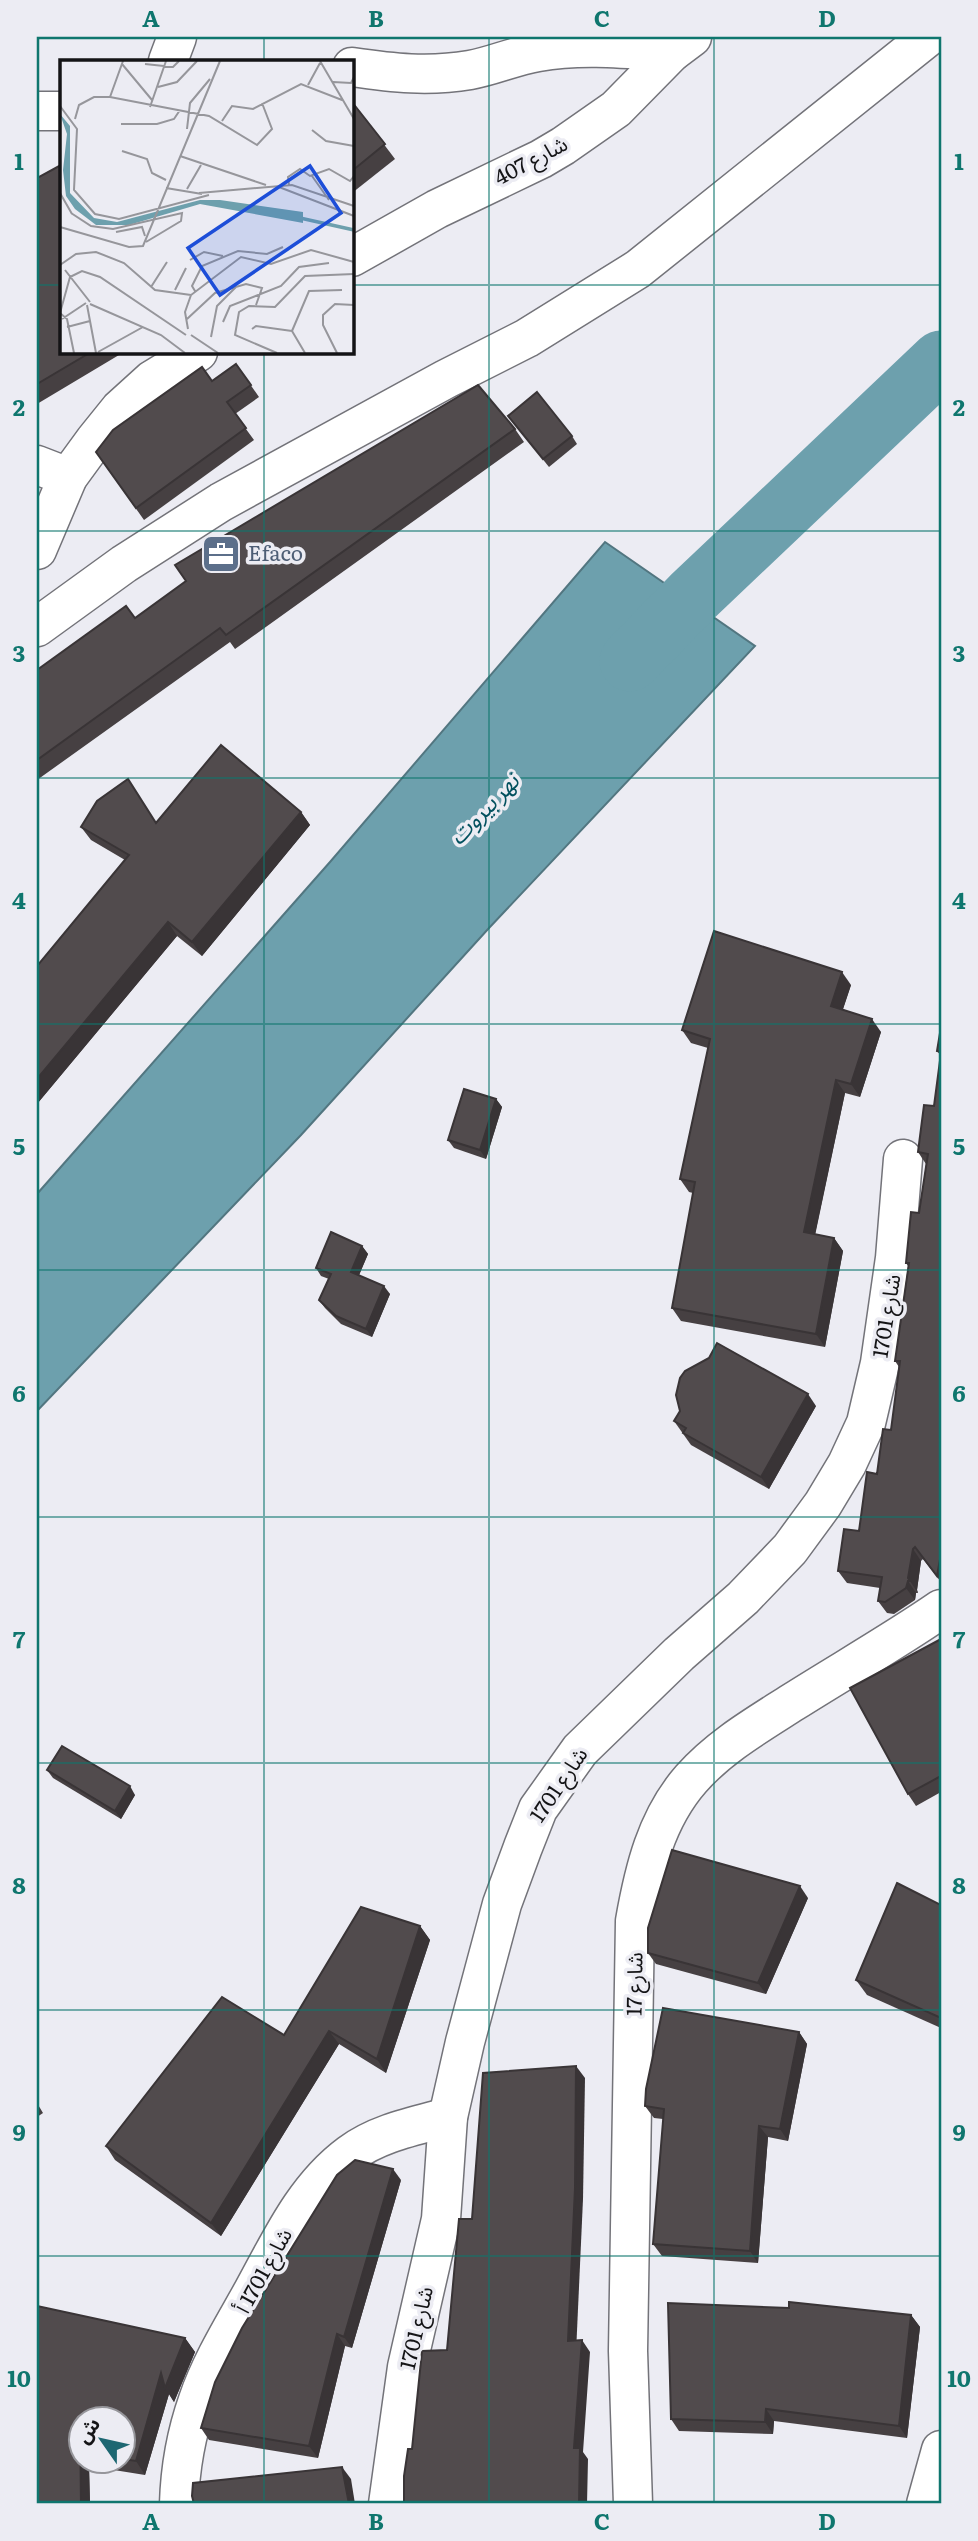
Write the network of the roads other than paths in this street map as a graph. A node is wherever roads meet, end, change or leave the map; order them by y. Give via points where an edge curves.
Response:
1 (177, 37) edge
2 (928, 37) edge
3 (682, 45) edge
4 (168, 60) edge
5 (354, 66) edge
6 (37, 111) edge
7 (60, 111) edge
8 (354, 256) edge
9 (195, 354) edge
10 (52, 471) edge
11 (37, 550) edge
12 (37, 627) edge
13 (903, 1159) dead end
14 (941, 1609) edge
15 (448, 2117) junction
16 (941, 2450) edge
17 (179, 2504) edge
18 (388, 2504) edge
19 (633, 2504) edge
20 (926, 2504) edge

1 - 4 street
2 - 12 street via 638,269 527,338 220,502
3 - 5 street via 537,52 435,74 407,75
3 - 8 street, شارع 407 via 616,109 563,146
6 - 7 street
9 - 10 street via 152,380
10 - 11 street
13 - 15 street, شارع 1701 via 880,1363 866,1423 847,1464 790,1549 580,1749 538,1809 502,1904
14 - 19 street, شارع 17 via 737,1737 691,1779 651,1849 635,1921 628,2351
15 - 17 street, شارع 1701 أ via 371,2141 326,2175 300,2206 219,2352 198,2400 180,2470
15 - 18 street, شارع 1701 via 441,2219 407,2367
16 - 20 street

